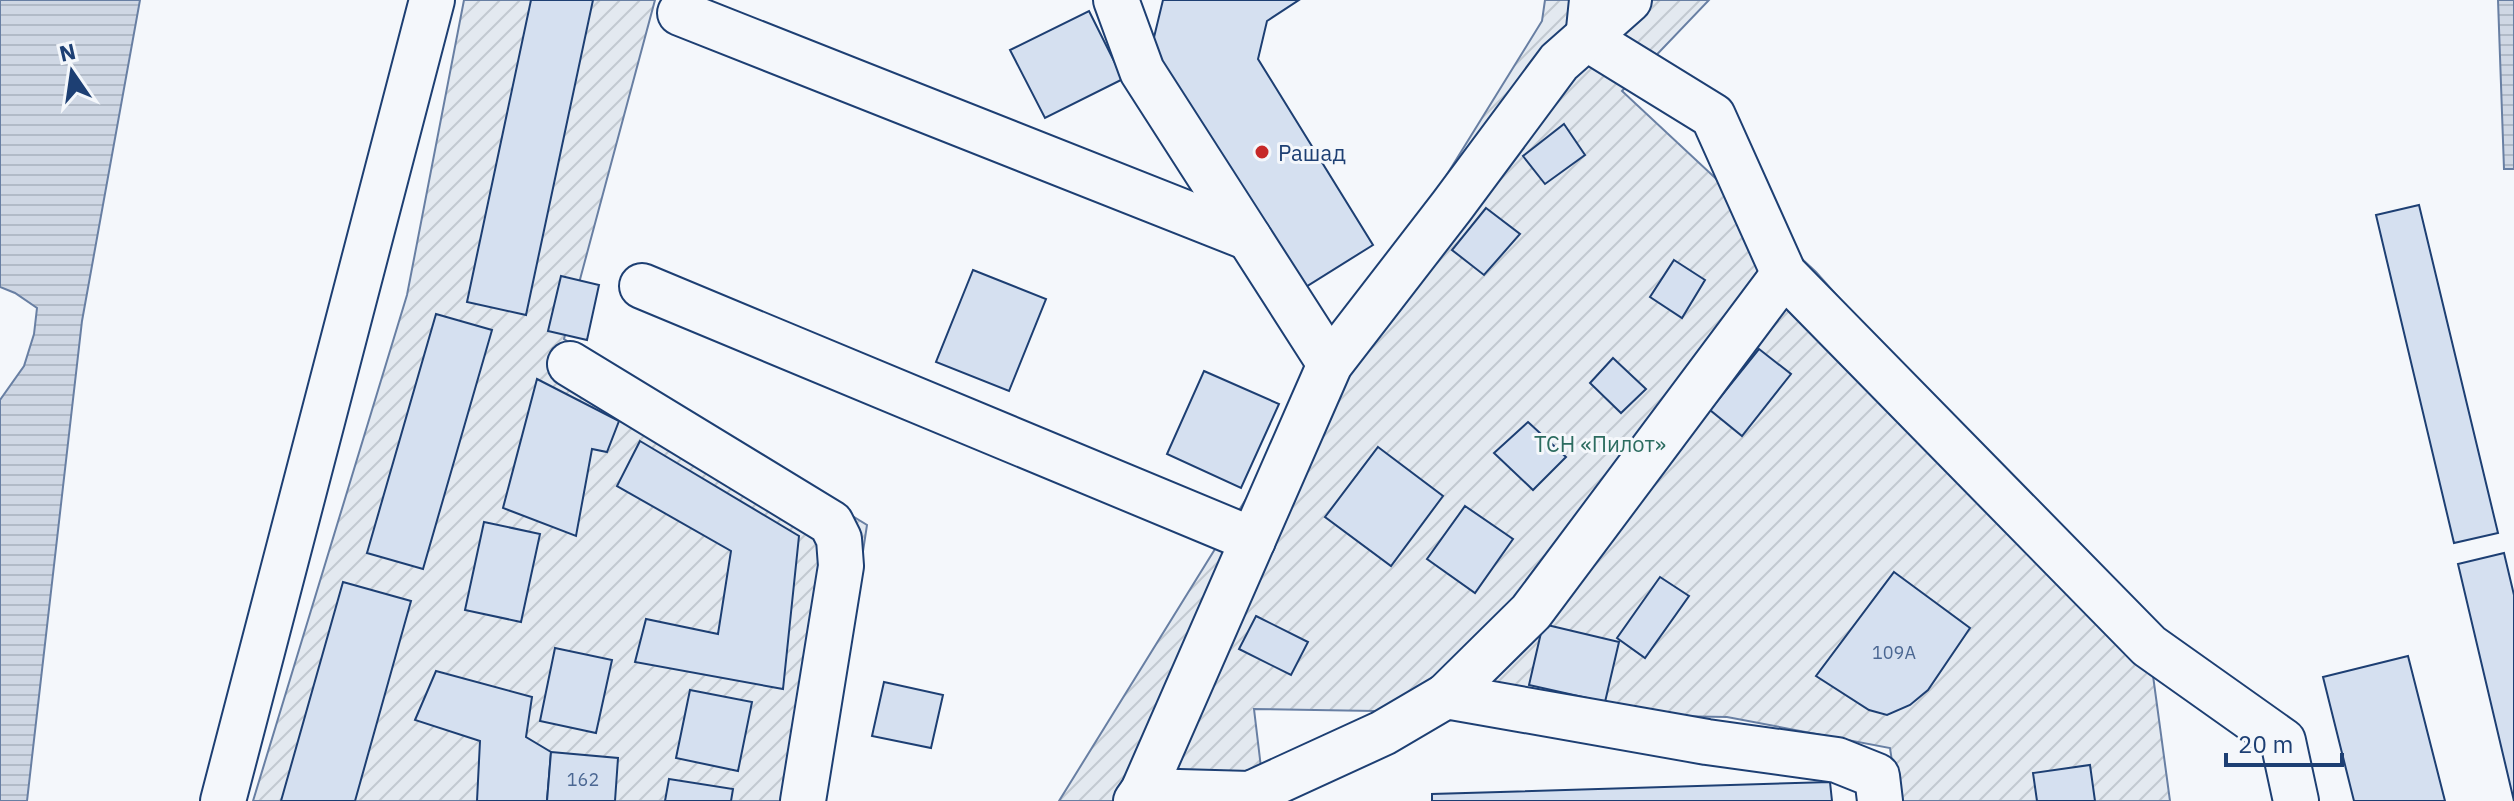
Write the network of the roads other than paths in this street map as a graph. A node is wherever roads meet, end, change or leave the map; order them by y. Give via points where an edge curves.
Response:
1 (432, 0) edge
2 (1116, 0) edge
3 (1629, 0) edge
4 (680, 13) dead end
5 (1590, 19) edge
6 (1249, 238) junction
7 (1784, 274) junction
8 (642, 286) dead end
9 (570, 364) dead end
10 (1330, 364) junction
11 (1253, 540) junction
12 (1446, 696) junction
13 (1140, 796) edge
14 (1253, 797) edge
15 (223, 801) edge
16 (803, 801) edge
17 (1880, 801) edge
18 (2296, 801) edge

1 - 15 street
2 - 6 street via 1142,71
3 - 5 street
4 - 6 street
5 - 7 street via 1713,116
5 - 10 street
6 - 10 street
7 - 12 street via 1531,612
7 - 18 street via 2149,646 2283,741
8 - 11 street
9 - 16 street via 831,523 839,539 841,566
10 - 11 street
11 - 13 street
12 - 14 street
12 - 17 street via 1837,760 1877,776
13 - 14 street

